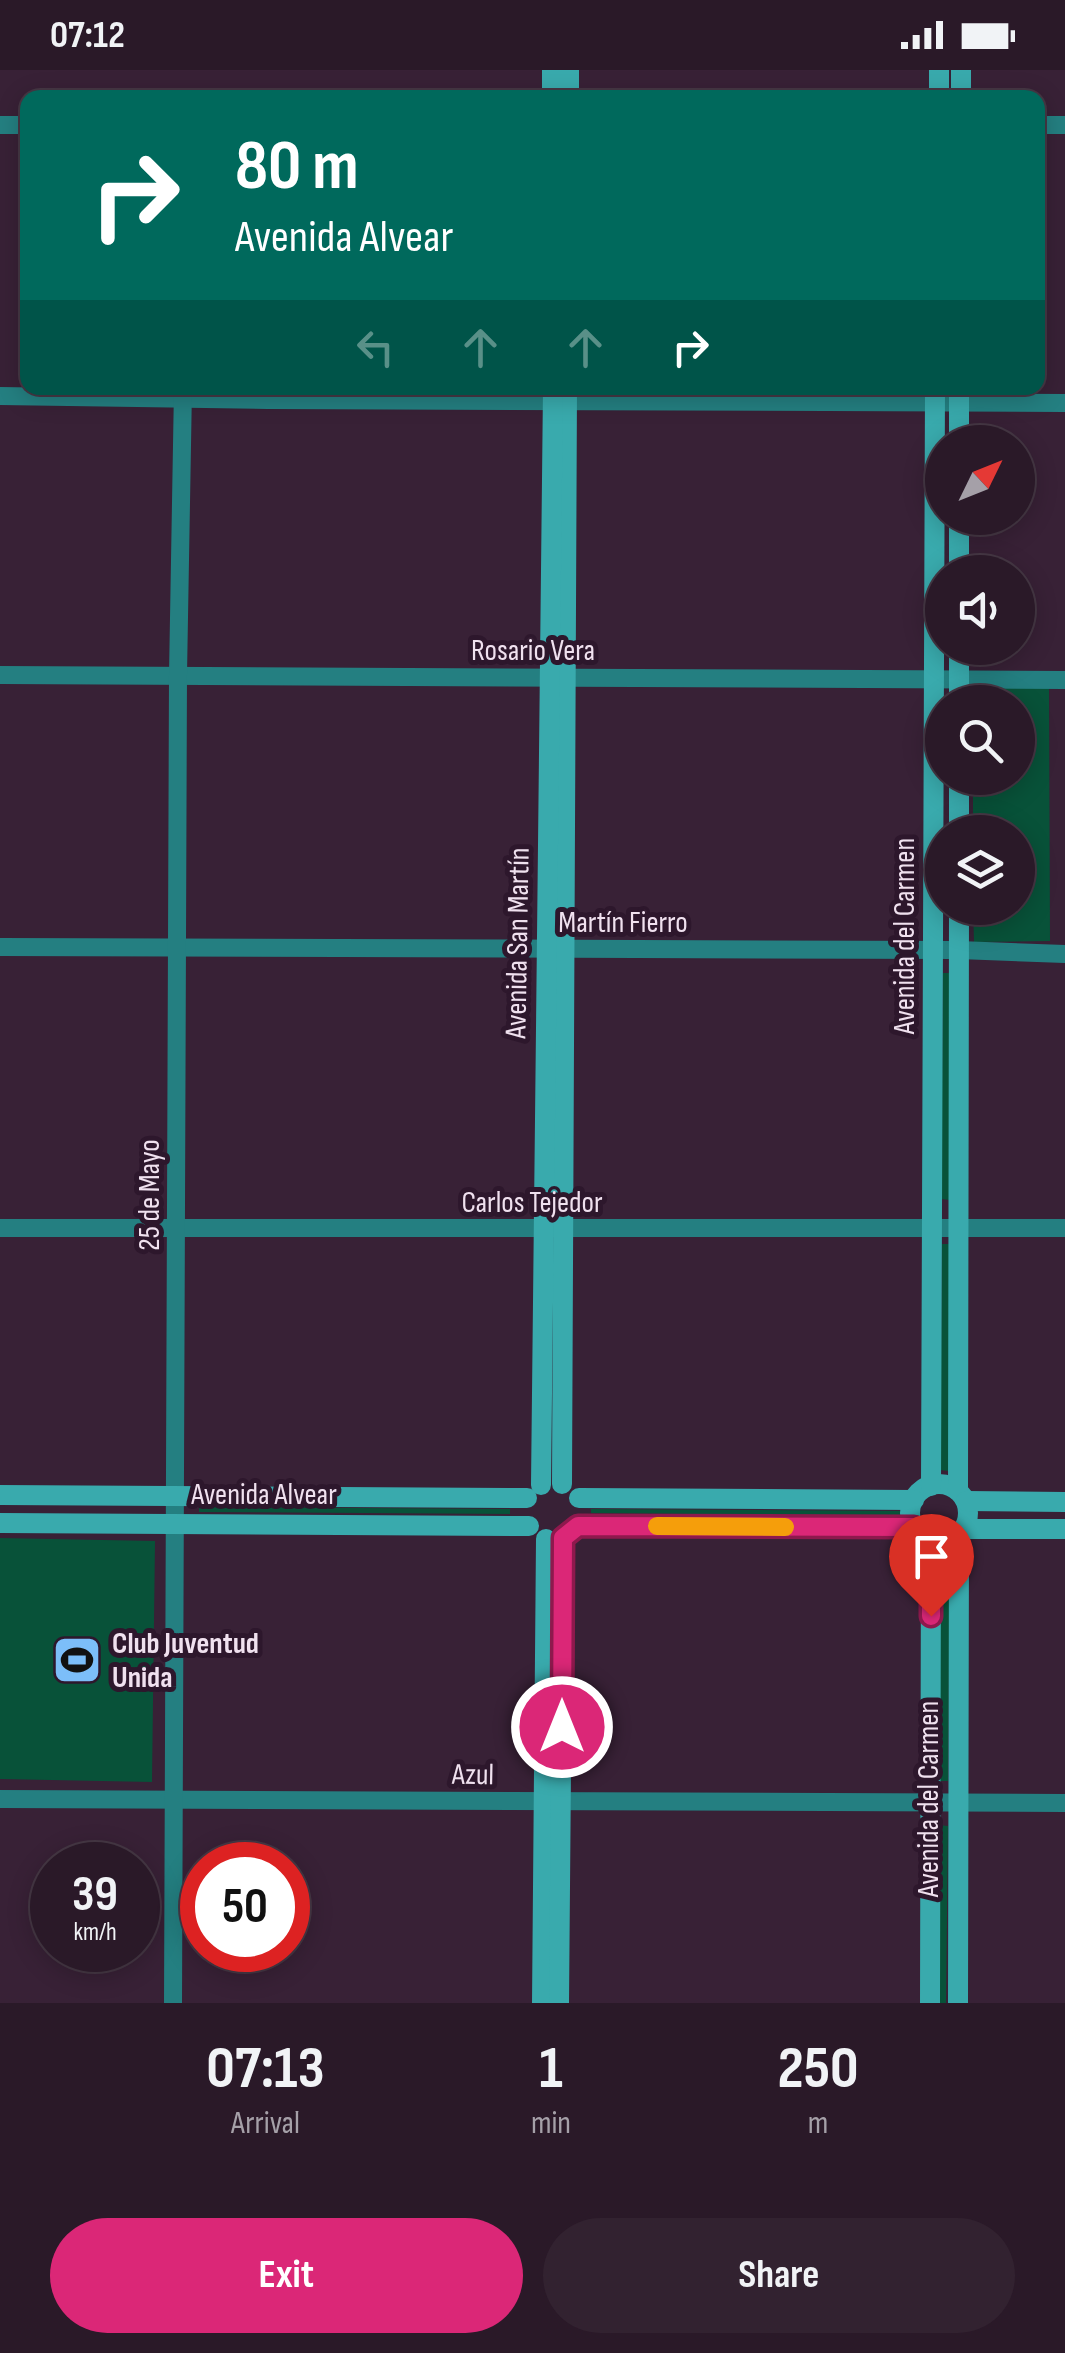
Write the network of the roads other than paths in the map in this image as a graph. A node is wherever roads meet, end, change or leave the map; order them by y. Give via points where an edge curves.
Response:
1 (61, 395) edge
2 (183, 395) edge
3 (560, 395) edge
4 (758, 395) edge
5 (935, 395) edge
6 (959, 395) edge
7 (0, 396) edge
8 (1065, 403) edge
9 (959, 425) edge
10 (959, 665) edge
11 (0, 674) edge
12 (178, 676) junction
13 (558, 678) junction
14 (934, 679) junction
15 (959, 680) junction
16 (1065, 680) edge
17 (959, 685) edge
18 (959, 925) edge
19 (0, 947) edge
20 (177, 948) junction
21 (556, 949) junction
22 (934, 950) junction
23 (959, 950) junction
24 (1065, 954) edge
25 (0, 1228) edge
26 (176, 1228) junction
27 (957, 1228) junction
28 (1065, 1228) edge
29 (554, 1230) junction
30 (933, 1230) junction
31 (932, 1486) junction
32 (544, 1489) junction
33 (0, 1496) edge
34 (175, 1496) junction
35 (962, 1496) junction
36 (579, 1498) junction
37 (914, 1500) junction
38 (1065, 1502) edge
39 (0, 1522) edge
40 (175, 1524) junction
41 (528, 1526) junction
42 (1065, 1530) edge
43 (961, 1532) junction
44 (923, 1534) junction
45 (562, 1535) junction
46 (173, 1798) junction
47 (0, 1799) edge
48 (553, 1802) junction
49 (931, 1803) junction
50 (958, 1803) junction
51 (1065, 1803) edge
52 (173, 2003) edge
53 (542, 2003) edge
54 (559, 2003) edge
55 (930, 2003) edge
56 (958, 2003) edge

1 - 7 street
2 - 12 street, 25 de Mayo
3 - 4 street
3 - 13 main road, Avenida San Martín
4 - 5 street
5 - 6 street
5 - 14 main road, Avenida del Carmen
6 - 8 street
6 - 9 main road
10 - 15 main road
11 - 12 street, Rosario Vera
12 - 13 street, Rosario Vera
12 - 20 street, 25 de Mayo
13 - 14 street, Rosario Vera
13 - 21 main road, Avenida San Martín
14 - 15 street, Rosario Vera
14 - 22 main road, Avenida del Carmen
15 - 16 street, Rosario Vera
15 - 17 main road
18 - 23 main road, Avenida del Carmen
19 - 20 street, Martín Fierro
20 - 21 street, Martín Fierro
20 - 26 street, 25 de Mayo
21 - 22 street, Martín Fierro
21 - 29 main road, Avenida San Martín
22 - 23 street, Martín Fierro
22 - 30 main road, Avenida del Carmen
23 - 24 street, Martín Fierro
23 - 27 main road, Avenida del Carmen
25 - 26 street, Carlos Tejedor
26 - 29 street, Carlos Tejedor
26 - 34 street, 25 de Mayo
27 - 28 street, Carlos Tejedor
27 - 30 street, Carlos Tejedor
27 - 35 main road, Avenida del Carmen
29 - 30 street, Carlos Tejedor
29 - 32 main road, Avenida San Martín
30 - 31 main road, Avenida del Carmen
31 - 35 main road via 950,1486
31 - 37 main road
32 - 34 main road, Avenida Alvear
32 - 36 main road
32 - 41 main road, Avenida San Martín via 525,1517
33 - 34 main road, Avenida Alvear
34 - 40 street, 25 de Mayo
35 - 38 main road
35 - 43 main road via 968,1520
36 - 37 main road
36 - 45 main road via 582,1508
37 - 44 main road via 911,1518
39 - 40 main road, Avenida Alvear
40 - 41 main road, Avenida Alvear
40 - 46 street, 25 de Mayo
41 - 45 main road
42 - 43 main road
43 - 44 main road via 941,1542
43 - 50 main road, Avenida del Carmen
44 - 45 main road
44 - 49 main road, Avenida del Carmen
45 - 48 main road
46 - 47 street, Azul
46 - 48 street, Azul
46 - 52 street, 25 de Mayo
48 - 49 street, Azul
48 - 53 main road
48 - 54 main road
49 - 50 street, Azul
49 - 55 main road, Avenida del Carmen
50 - 51 street, Azul
50 - 56 main road, Avenida del Carmen

